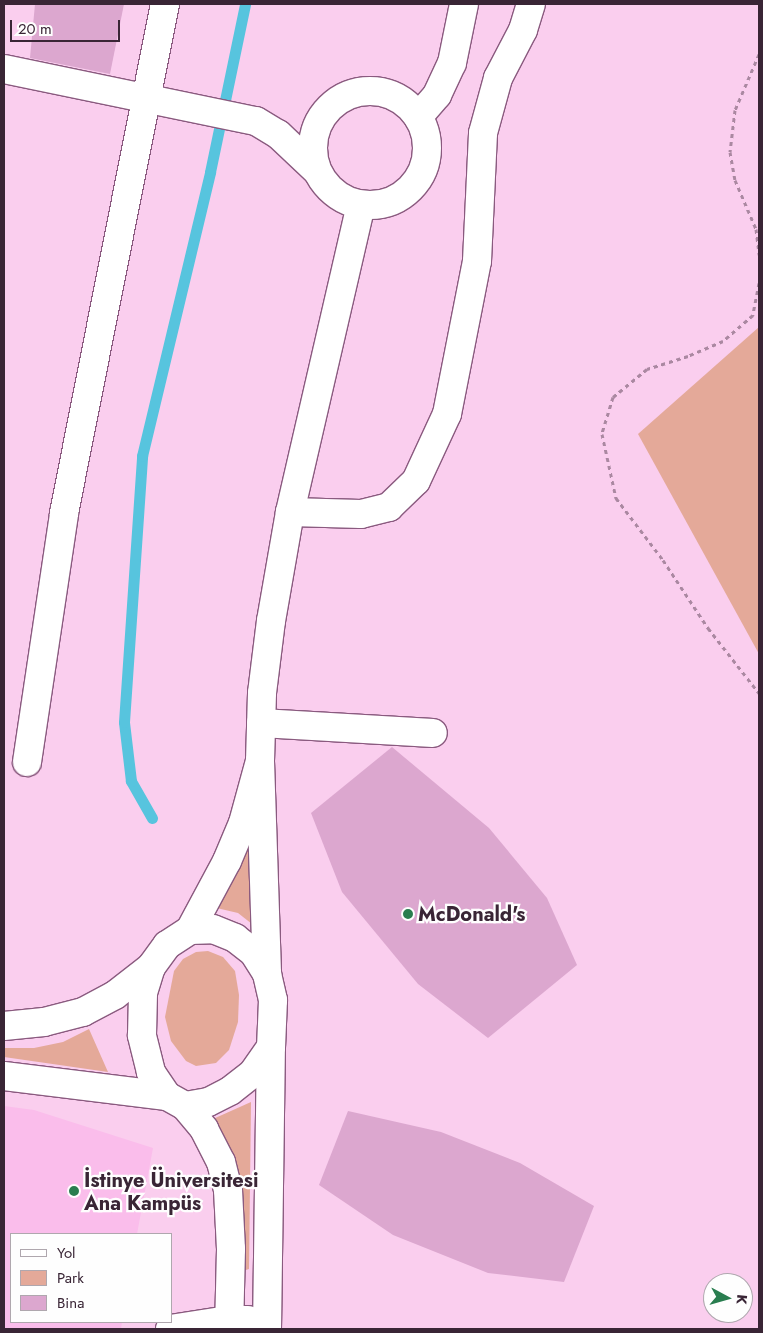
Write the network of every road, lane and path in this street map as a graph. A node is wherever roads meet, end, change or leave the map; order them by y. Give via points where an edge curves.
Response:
1 (165, 4) edge
2 (464, 4) edge
3 (531, 4) edge
4 (759, 54) edge
5 (4, 69) edge
6 (147, 97) junction
7 (418, 117) junction
8 (317, 170) junction
9 (361, 205) junction
10 (759, 255) edge
11 (759, 283) edge
12 (290, 512) junction
13 (759, 693) edge
14 (261, 723) junction
15 (433, 733) dead end
16 (260, 760) junction
17 (26, 762) dead end
18 (190, 930) junction
19 (151, 967) junction
20 (268, 974) junction
21 (4, 1026) edge
22 (272, 1047) junction
23 (4, 1076) edge
24 (176, 1101) junction
25 (229, 1324) edge
26 (267, 1325) edge
27 (187, 1328) edge

1 - 6 street
2 - 7 street via 452,63 437,95
3 - 12 street via 523,30 498,78 483,133 477,261 447,414 416,482 388,507 361,514
4 - 10 path via 735,110 730,152 735,180 756,229
5 - 6 street
6 - 8 street via 256,121 278,134
6 - 17 street via 64,513
7 - 8 street via 406,103 390,94 372,91 353,93 337,101 323,115 315,132 313,152
7 - 9 street via 426,134 428,152 413,187 398,199 380,206
8 - 9 street via 327,187 342,199
9 - 12 street
11 - 13 path via 753,315 723,341 647,369 613,397 602,434 616,498 663,560 708,628
12 - 14 street via 271,621
14 - 15 street
14 - 16 street
16 - 18 street via 240,831
16 - 20 street
18 - 19 street via 167,945
18 - 20 street via 212,929 235,938 254,954
19 - 21 street via 115,995 83,1012 44,1022
19 - 24 street via 143,993 142,1035 151,1072
20 - 22 street via 273,1000
22 - 24 street via 253,1073 230,1091 208,1102
22 - 26 street
23 - 24 street
24 - 25 street via 204,1129 221,1162 228,1190 231,1249
25 - 26 street
25 - 27 street

